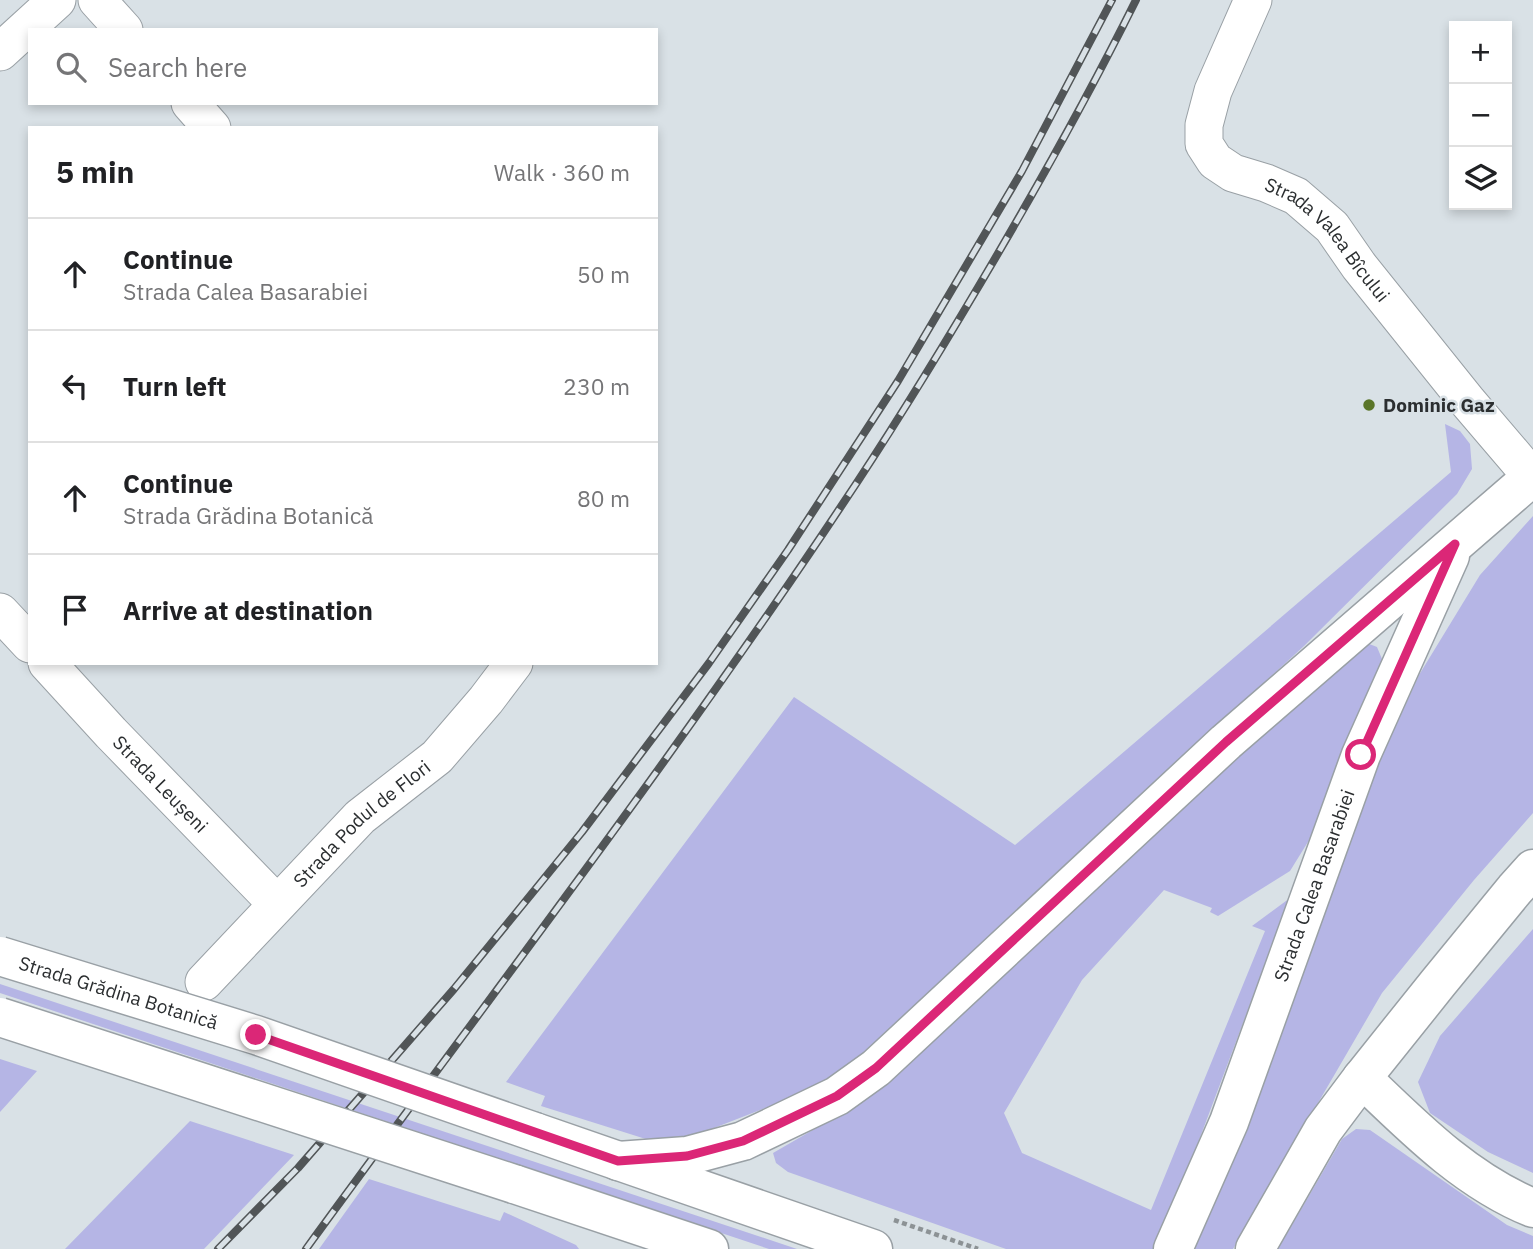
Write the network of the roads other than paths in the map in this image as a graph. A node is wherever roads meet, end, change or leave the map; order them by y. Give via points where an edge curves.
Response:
1 (57, 0) edge
2 (97, 0) edge
3 (1253, 0) edge
4 (122, 28) edge
5 (0, 52) edge
6 (192, 105) edge
7 (210, 126) edge
8 (1532, 476) edge
9 (1455, 544) junction
10 (0, 612) edge
11 (28, 642) edge
12 (49, 665) edge
13 (512, 665) edge
14 (1533, 869) edge
15 (277, 904) junction
16 (0, 956) edge
17 (204, 982) dead end
18 (0, 1017) edge
19 (1362, 1078) junction
20 (618, 1161) junction
21 (1524, 1204) edge
22 (601, 1213) junction
23 (619, 1249) edge
24 (709, 1249) edge
25 (873, 1249) edge
26 (1173, 1249) edge
27 (1255, 1249) edge

1 - 5 street
2 - 4 street
3 - 8 street, Strada Valea Bîcului via 1213,91 1204,144 1215,161 1233,173 1296,196 1332,227 1409,329
6 - 7 street
8 - 9 main road, Strada Calea Basarabiei
9 - 20 main road via 1226,742 876,1068 837,1096 743,1141 687,1156
9 - 26 main road, Strada Calea Basarabiei via 1361,755 1229,1122
10 - 11 street
12 - 15 street, Strada Leușeni
13 - 15 street, Strada Podul de Flori via 437,757 360,817
14 - 19 main road
15 - 17 street, Strada Podul de Flori
16 - 20 main road, Strada Grădina Botanică, bridge via 256,1035
18 - 22 main road, bridge
19 - 21 main road via 1464,1168
19 - 27 main road via 1324,1130
20 - 25 main road, Strada Grădina Botanică
22 - 23 main road
22 - 24 main road

